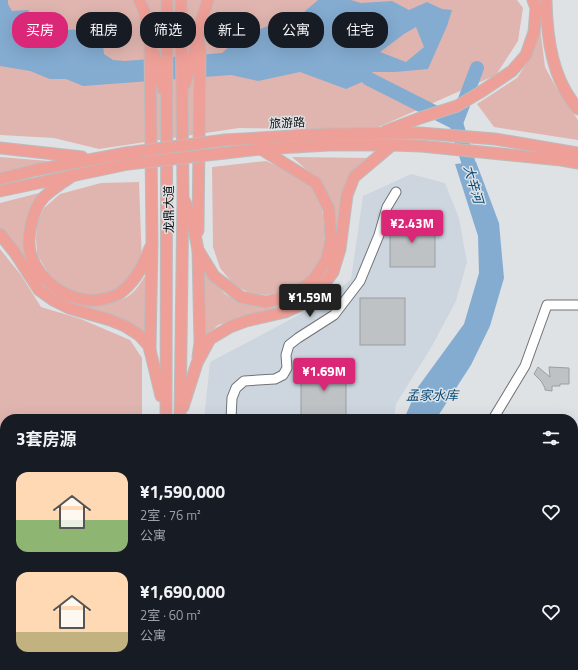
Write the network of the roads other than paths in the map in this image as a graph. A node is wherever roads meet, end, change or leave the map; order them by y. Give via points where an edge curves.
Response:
1 (139, 0) edge
2 (167, 0) edge
3 (182, 0) edge
4 (208, 0) edge
5 (541, 3) edge
6 (197, 51) junction
7 (152, 56) junction
8 (183, 82) junction
9 (165, 91) junction
10 (578, 109) edge
11 (378, 134) junction
12 (392, 145) junction
13 (0, 148) edge
14 (261, 149) junction
15 (578, 153) edge
16 (127, 158) junction
17 (92, 159) junction
18 (578, 163) edge
19 (73, 175) junction
20 (0, 179) edge
21 (166, 190) junction
22 (0, 191) edge
23 (396, 192) dead end
24 (183, 194) junction
25 (0, 234) edge
26 (152, 244) junction
27 (198, 250) junction
28 (578, 305) edge
29 (150, 352) junction
30 (197, 363) junction
31 (165, 414) edge
32 (166, 414) edge
33 (180, 414) edge
34 (182, 414) edge
35 (231, 414) edge
36 (496, 414) edge

1 - 7 main road via 145,13
2 - 9 main road, 龙鼎大道
3 - 8 main road, 龙鼎大道
4 - 6 main road via 200,24
5 - 10 main road via 556,72 569,99
5 - 11 main road via 526,55 512,71 457,106
6 - 8 main road
6 - 27 main road
7 - 9 main road
7 - 26 main road
8 - 24 main road, 龙鼎大道
9 - 21 main road, 龙鼎大道
11 - 15 main road, 旅游路 via 420,133 495,139
11 - 16 main road, 旅游路, bridge via 224,140
12 - 14 main road, 旅游路
12 - 18 main road, 旅游路
12 - 30 main road via 354,177 347,195 340,249 333,272 322,288 302,304 285,312 246,321 210,339
13 - 17 main road
14 - 16 main road, 旅游路, bridge
14 - 27 main road via 316,183 329,209 331,239 326,260 318,273 294,295 266,302 241,297 214,276
16 - 17 main road, 旅游路
16 - 19 main road, 旅游路
17 - 20 main road, 旅游路
19 - 22 main road, 旅游路
19 - 26 main road via 43,198 33,216 29,236 30,252 38,269 53,287 69,296 86,300 104,299 119,294 135,279
21 - 26 main road
21 - 32 main road, 龙鼎大道
23 - 35 street via 387,207 379,235 360,280 334,315 289,345 286,355 287,368 283,375 276,379 244,381 236,388 232,398
24 - 27 main road
24 - 33 main road, 龙鼎大道
25 - 29 main road via 39,290 69,308 125,326 150,346
26 - 29 main road
27 - 30 main road via 200,343
28 - 36 street via 547,305 525,366
29 - 31 main road
30 - 34 main road

